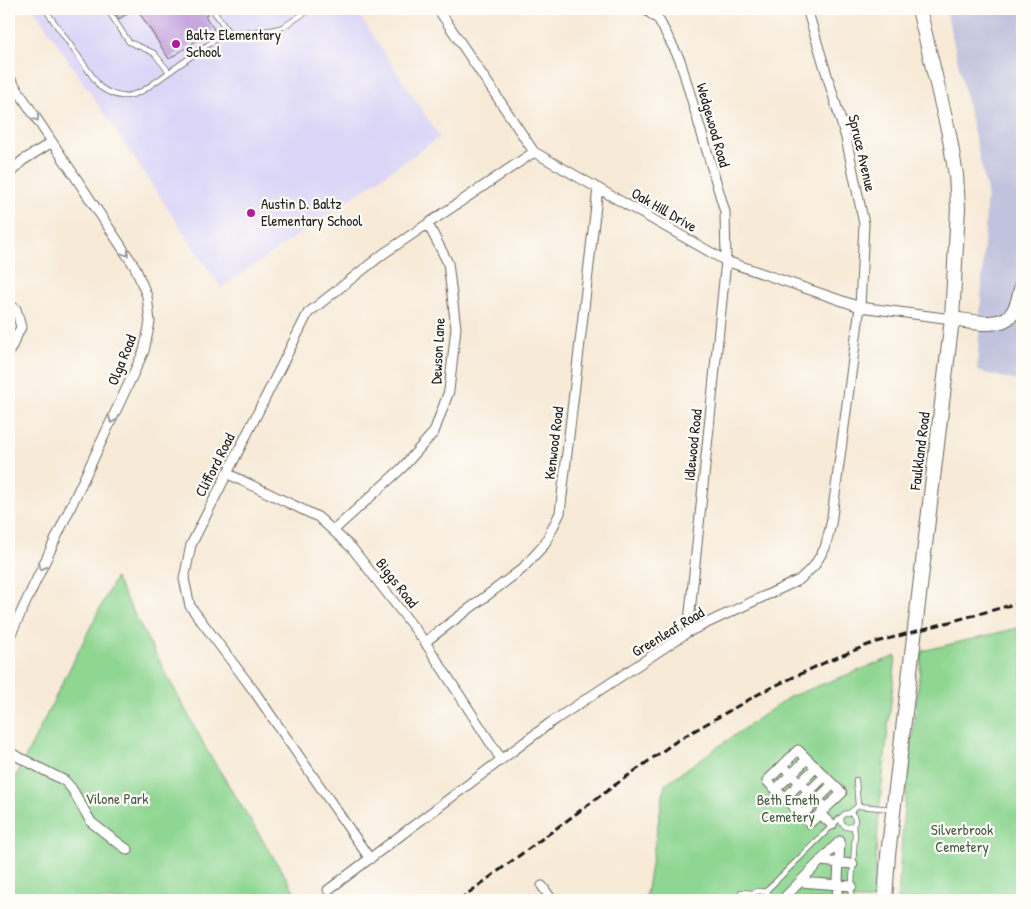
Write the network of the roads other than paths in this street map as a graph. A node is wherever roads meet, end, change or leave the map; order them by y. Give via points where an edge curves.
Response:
1 (45, 9) edge
2 (107, 9) edge
3 (212, 9) edge
4 (311, 9) edge
5 (438, 9) edge
6 (645, 9) edge
7 (807, 9) edge
8 (920, 9) edge
9 (230, 34) junction
10 (169, 72) junction
11 (9, 77) edge
12 (52, 142) junction
13 (534, 152) junction
14 (9, 174) edge
15 (598, 188) junction
16 (428, 224) junction
17 (726, 261) junction
18 (1022, 284) edge
19 (9, 305) edge
20 (860, 307) junction
21 (952, 319) junction
22 (9, 352) edge
23 (226, 473) junction
24 (334, 530) junction
25 (688, 632) junction
26 (9, 638) edge
27 (425, 642) junction
28 (9, 752) edge
29 (501, 759) junction
30 (807, 759) junction
31 (783, 766) junction
32 (816, 767) junction
33 (791, 774) junction
34 (825, 776) junction
35 (856, 780) dead end
36 (800, 783) junction
37 (833, 784) junction
38 (776, 789) junction
39 (809, 791) junction
40 (785, 798) junction
41 (817, 799) junction
42 (794, 806) junction
43 (858, 806) junction
44 (894, 809) junction
45 (823, 811) junction
46 (802, 814) junction
47 (848, 814) junction
48 (840, 817) junction
49 (832, 825) junction
50 (853, 826) junction
51 (128, 850) dead end
52 (370, 859) junction
53 (820, 861) junction
54 (839, 863) junction
55 (853, 864) junction
56 (800, 882) junction
57 (838, 884) junction
58 (542, 886) dead end
59 (852, 886) junction
60 (328, 890) dead end
61 (741, 892) dead end
62 (765, 892) junction
63 (752, 893) junction
64 (552, 900) edge
65 (750, 900) edge
66 (771, 900) edge
67 (782, 900) edge
68 (837, 900) edge
69 (851, 900) edge
70 (885, 900) edge

1 - 10 lane via 91,76 109,93 132,96
2 - 10 lane via 129,42 154,53
3 - 9 lane
4 - 9 lane via 283,27
5 - 13 street, Oak Hill Drive
6 - 17 street, Wedgewood Road via 658,20 680,60 725,212
7 - 20 street, Spruce Avenue via 846,138 864,224
8 - 21 main road, Faulkland Road via 956,175 958,208
9 - 10 lane via 223,34
11 -> 12 street, Olga Road
12 - 14 street
12 -> 26 street, Olga Road via 135,267 147,296 150,322 144,350
13 - 15 street, Oak Hill Drive
13 - 16 street, Clifford Road
15 - 17 street, Oak Hill Drive
15 - 27 street, Kenwood Road via 560,513 544,545 522,569
16 - 23 street, Clifford Road via 383,254 308,313
16 - 24 street, Dewson Lane via 448,263 456,328 449,391 434,432 402,468
17 - 20 street, Oak Hill Drive
17 - 25 street, Idlewood Road
18 - 21 main road via 1012,314 1002,321
19 - 22 street via 16,310 21,327
20 - 21 street, Oak Hill Drive
20 - 25 street, Greenleaf Road via 825,548 814,566 799,580
21 - 44 main road, Faulkland Road
23 - 24 street, Biggs Road via 318,517
23 - 52 street, Clifford Road via 191,545 184,579 190,606 254,691
24 - 27 street, Biggs Road via 352,548
25 - 29 street, Greenleaf Road
27 - 29 street, Biggs Road
28 - 51 street via 64,781 91,822
29 - 52 street, Greenleaf Road
30 - 31 street via 798,750
30 - 32 street
30 - 33 street
31 - 33 street
31 - 38 street via 767,781
32 - 34 street
32 - 36 street
33 - 36 street
33 - 38 street
34 - 37 street
34 - 39 street
35 - 43 lane
36 - 39 street
36 - 40 street
37 - 41 street
37 - 45 street via 842,793
38 - 40 street
39 - 41 street
39 - 42 street
40 - 42 street
41 - 45 street
41 - 46 street
42 - 46 street
43 - 44 lane
43 - 47 lane
44 - 70 main road, Faulkland Road
45 - 46 street via 810,823
45 - 49 street
47 - 48 lane
47 - 50 lane via 855,818
48 - 49 lane
48 - 50 lane via 841,824
49 - 62 lane
50 - 55 lane
52 - 60 street, Greenleaf Road
53 - 54 street
53 - 54 street via 840,841
53 - 56 street
54 - 55 street
54 - 57 street
55 - 59 lane
56 - 57 street
56 - 67 street
57 - 59 street
57 - 68 street
58 - 64 street
59 - 69 lane
61 - 63 lane
62 - 63 lane
62 - 66 lane
63 - 65 lane

